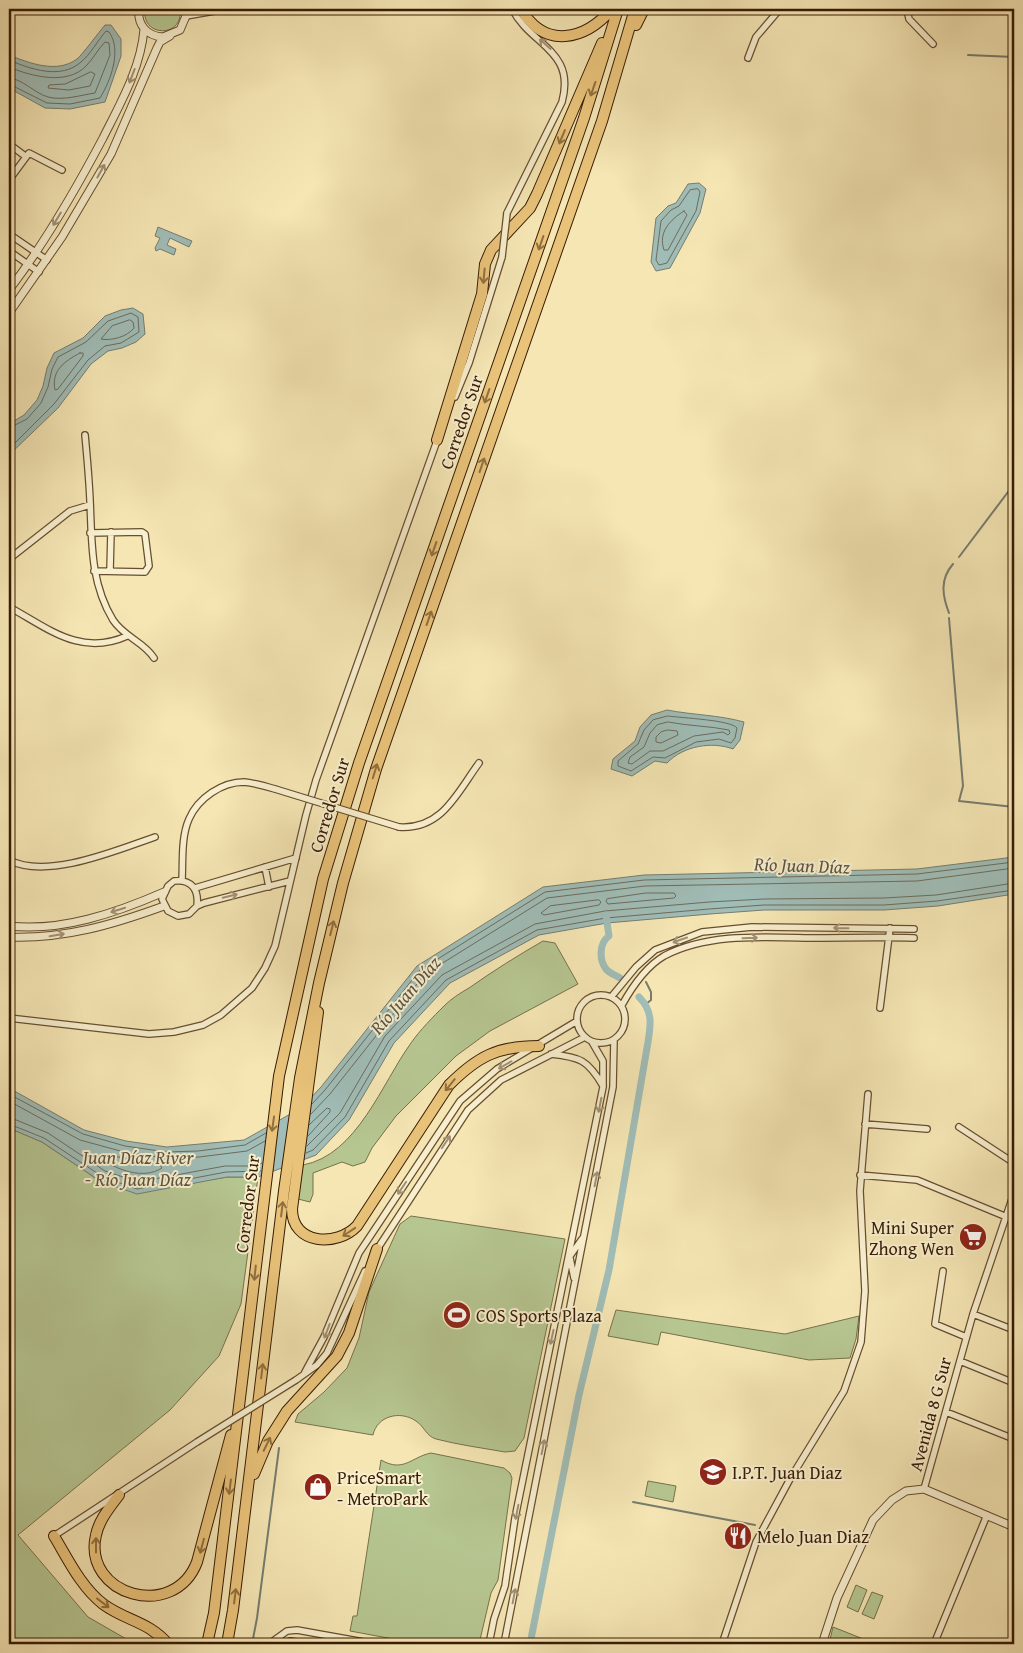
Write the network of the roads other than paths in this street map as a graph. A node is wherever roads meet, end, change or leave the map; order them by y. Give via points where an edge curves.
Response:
1 (137, 9) edge
2 (226, 9) edge
3 (512, 9) edge
4 (521, 9) edge
5 (635, 9) edge
6 (644, 9) edge
7 (780, 9) edge
8 (907, 9) edge
9 (615, 10) edge
10 (185, 12) edge
11 (144, 29) junction
12 (170, 36) junction
13 (933, 44) dead end
14 (748, 58) dead end
15 (619, 65) junction
16 (9, 144) edge
17 (25, 156) junction
18 (62, 170) dead end
19 (9, 180) edge
20 (9, 234) edge
21 (9, 251) edge
22 (36, 253) junction
23 (47, 260) junction
24 (28, 265) junction
25 (39, 272) junction
26 (9, 290) edge
27 (9, 313) edge
28 (85, 434) dead end
29 (437, 440) junction
30 (90, 505) junction
31 (90, 532) junction
32 (112, 532) junction
33 (9, 559) edge
34 (94, 571) junction
35 (110, 571) junction
36 (9, 607) edge
37 (126, 636) junction
38 (154, 658) dead end
39 (479, 763) dead end
40 (155, 837) dead end
41 (296, 858) junction
42 (9, 860) edge
43 (265, 867) junction
44 (182, 880) junction
45 (290, 882) junction
46 (269, 887) junction
47 (195, 888) junction
48 (164, 892) junction
49 (164, 906) junction
50 (197, 906) junction
51 (9, 926) edge
52 (890, 928) junction
53 (914, 929) dead end
54 (9, 937) edge
55 (890, 938) junction
56 (914, 938) dead end
57 (612, 996) junction
58 (622, 1005) junction
59 (880, 1008) dead end
60 (9, 1018) edge
61 (577, 1021) junction
62 (584, 1037) junction
63 (614, 1040) junction
64 (592, 1042) junction
65 (539, 1046) junction
66 (549, 1053) junction
67 (306, 1080) junction
68 (603, 1087) junction
69 (868, 1094) dead end
70 (865, 1124) junction
71 (959, 1127) dead end
72 (927, 1128) dead end
73 (1013, 1159) edge
74 (860, 1175) junction
75 (1014, 1193) edge
76 (1005, 1216) junction
77 (1014, 1220) edge
78 (587, 1227) junction
79 (377, 1249) junction
80 (570, 1256) junction
81 (943, 1271) dead end
82 (574, 1291) junction
83 (973, 1314) junction
84 (1014, 1330) edge
85 (966, 1337) junction
86 (960, 1361) junction
87 (303, 1375) junction
88 (1014, 1383) edge
89 (241, 1398) junction
90 (946, 1412) junction
91 (1014, 1439) edge
92 (248, 1489) junction
93 (924, 1490) junction
94 (119, 1495) junction
95 (987, 1516) junction
96 (1014, 1527) edge
97 (54, 1536) joint
98 (168, 1644) edge
99 (207, 1644) edge
100 (227, 1644) edge
101 (269, 1644) edge
102 (282, 1644) edge
103 (309, 1644) edge
104 (375, 1644) edge
105 (489, 1644) edge
106 (504, 1644) edge
107 (722, 1644) edge
108 (822, 1644) edge
109 (934, 1644) edge

1 - 11 street
2 - 10 street
29 -> 3 street, bridge via 469,363 502,257 507,213 565,91 559,61 552,50 523,25
4 - 9 highway via 539,28 568,36 591,28
5 - 15 highway, Corredor Sur
6 - 15 highway
7 - 14 street via 756,37
8 - 13 street via 909,19
9 -> 29 highway via 530,208 487,257 482,294
9 -> 89 highway, Corredor Sur via 584,118 358,764 324,879 279,1076
10 - 12 street via 180,30
11 - 12 street via 156,37
11 -> 22 street via 142,49 119,107 73,193
23 -> 12 street via 111,154 160,42
67 -> 15 highway, Corredor Sur via 325,956 342,883 376,769
16 - 17 street
17 - 18 street via 35,154
17 - 19 street
20 - 22 street
21 - 24 street
22 - 23 street
22 - 24 street
23 - 25 street
24 - 25 street
24 - 26 street
25 - 27 street
28 - 30 street
29 - 41 street via 316,780
30 - 31 street
30 - 33 street via 70,511
31 - 32 street
31 - 34 street
32 - 35 street
32 - 35 street via 145,534 149,566 145,572
34 - 35 street
34 - 37 street via 102,599
36 - 37 street via 80,643 102,644
37 - 38 street via 143,645
39 - 44 street, bridge via 441,815 418,827 399,827 244,782 227,785 205,798 188,820
40 - 42 street via 74,863 49,866 16,864
41 - 43 street
41 - 45 street
43 - 46 street
43 - 47 street
44 - 47 street
44 - 48 street via 168,886
45 - 46 street
45 - 60 street via 275,946 265,968 252,988 221,1015 203,1025 148,1034
50 -> 46 street
47 - 50 street
48 - 49 street
48 -> 51 street via 91,918 41,927
49 - 50 street via 172,915 178,916 189,914
54 -> 49 street via 41,938 98,928
52 - 53 street
52 - 55 street
52 -> 57 street via 752,927 702,932 655,950
55 - 56 street
58 -> 55 street via 644,974 662,958 679,949 748,938
55 - 59 street
57 - 58 street
57 - 61 street via 596,995 583,1002
58 - 63 street via 626,1020
61 - 62 street
61 - 65 street
62 - 64 street
62 - 66 street
63 - 64 street
78 -> 63 street via 614,1088
64 - 68 street via 603,1061
65 -> 67 highway via 492,1051 466,1067 449,1085 360,1222 344,1236 322,1240 300,1230 292,1213
65 -> 87 street via 497,1069 460,1101 359,1253 324,1338
66 - 68 street via 584,1061
79 -> 66 street via 468,1110 501,1080
92 -> 67 highway, Corredor Sur via 284,1191
68 -> 80 street
69 - 70 street
70 - 72 street
70 - 74 street
71 - 73 street
74 - 76 street via 917,1180
74 - 107 street via 865,1311 856,1360 844,1391 760,1534
75 - 76 street, Avenida 8 G Sur
76 - 77 street
76 - 83 street, Avenida 8 G Sur
78 - 80 street via 580,1244
78 - 82 street
79 - 87 street via 327,1354
92 -> 79 highway via 277,1425 295,1400 337,1356
80 - 82 street
80 -> 105 street via 515,1518 505,1586
81 - 85 street via 935,1324
106 -> 82 street
83 - 84 street
83 - 85 street, Avenida 8 G Sur
85 - 86 street, Avenida 8 G Sur
86 - 88 street
86 - 90 street, Avenida 8 G Sur
87 - 94 street, bridge
89 -> 94 highway via 197,1562 190,1576 177,1588 159,1596 139,1596 123,1591 104,1573 95,1553 96,1534
89 -> 99 highway, Corredor Sur via 214,1613
90 - 91 street
90 - 93 street, Avenida 8 G Sur
100 -> 92 highway, Corredor Sur
93 - 95 street
93 - 108 street, Avenida 8 G Sur via 906,1491 873,1520 837,1598
94 - 97 street
95 - 96 street
95 - 109 street
97 -> 98 highway via 81,1580 97,1599 149,1626
101 - 104 street via 287,1631 297,1630
102 - 103 street via 290,1641

